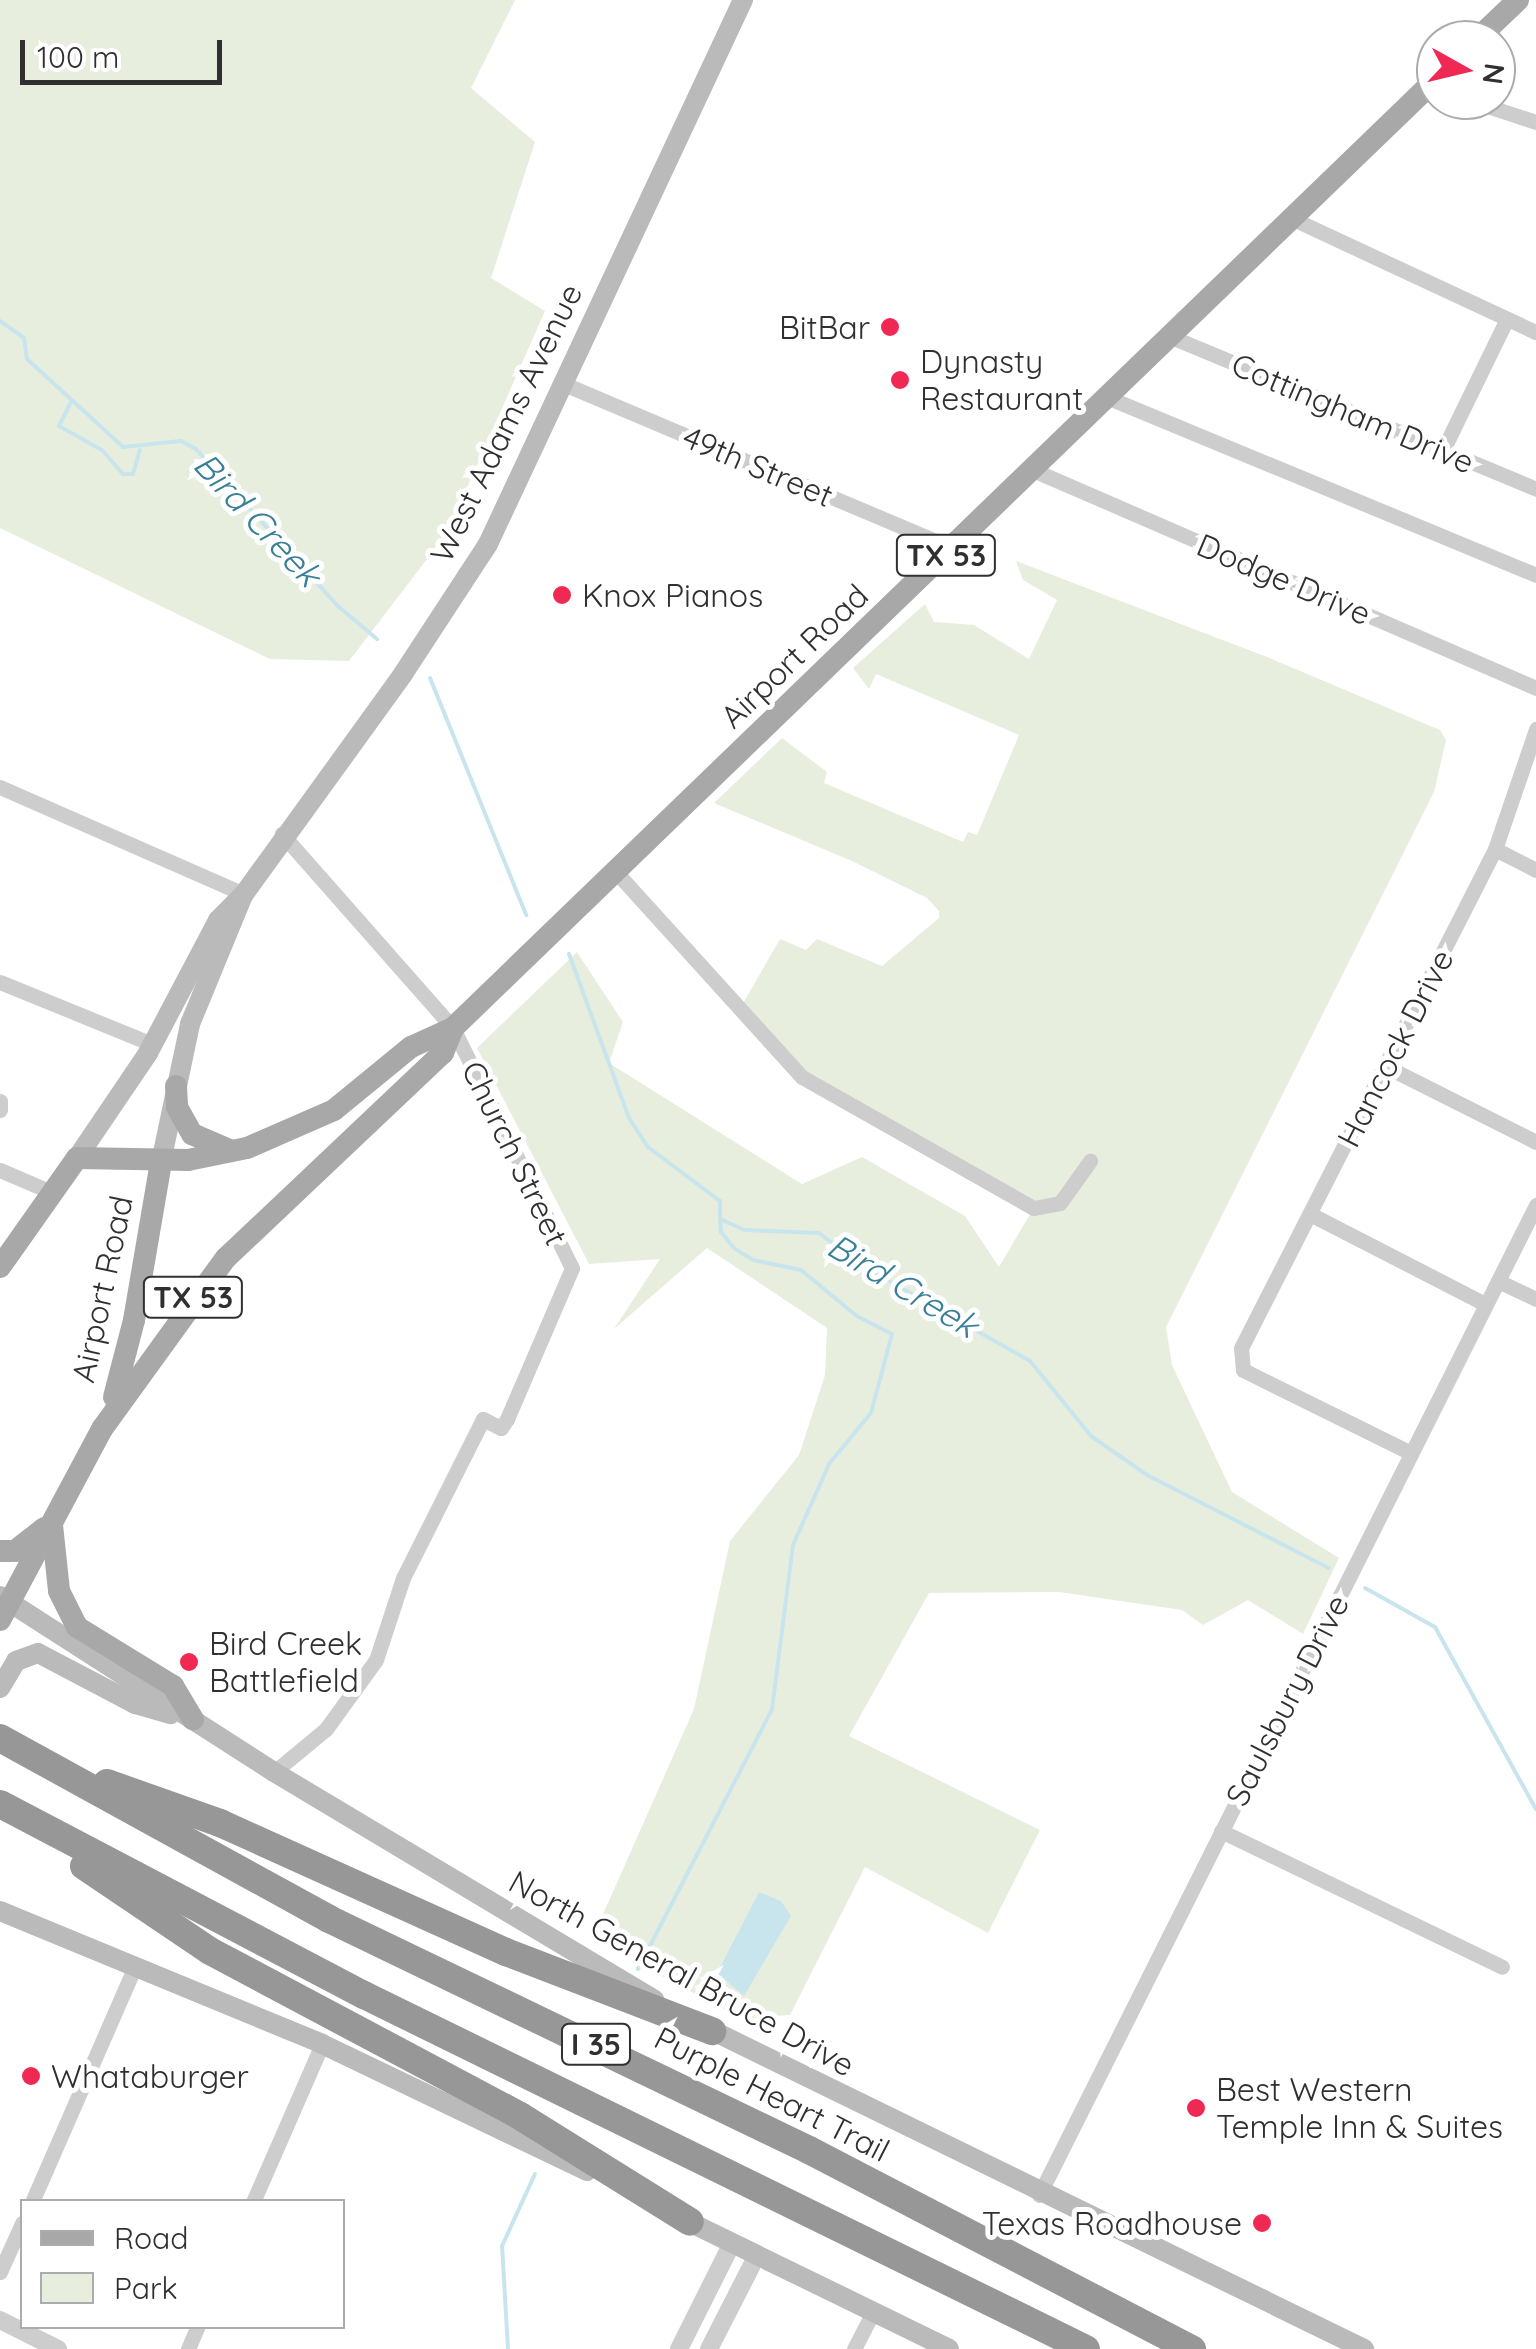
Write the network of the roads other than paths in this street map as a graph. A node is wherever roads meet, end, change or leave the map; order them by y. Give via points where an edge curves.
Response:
1 (742, 0) edge
2 (1518, 0) edge
3 (1497, 20) edge
4 (1416, 101) edge
5 (1290, 218) junction
6 (1507, 319) junction
7 (1536, 332) edge
8 (1170, 336) junction
9 (564, 384) junction
10 (1109, 398) junction
11 (1443, 450) junction
12 (1033, 470) junction
13 (1536, 489) edge
14 (953, 548) junction
15 (1536, 575) edge
16 (1536, 688) edge
17 (1536, 729) edge
18 (0, 787) edge
19 (282, 834) junction
20 (1495, 849) junction
21 (1536, 870) edge
22 (616, 872) junction
23 (244, 894) junction
24 (0, 982) edge
25 (454, 1028) junction
26 (152, 1044) junction
27 (1385, 1066) junction
28 (176, 1086) junction
29 (0, 1101) edge
30 (0, 1110) edge
31 (1536, 1142) edge
32 (235, 1151) junction
33 (77, 1158) junction
34 (1090, 1161) dead end
35 (161, 1162) junction
36 (0, 1170) edge
37 (51, 1192) junction
38 (1536, 1205) edge
39 (1310, 1214) junction
40 (0, 1266) edge
41 (1498, 1281) junction
42 (1536, 1299) edge
43 (1485, 1304) junction
44 (102, 1428) junction
45 (1411, 1453) junction
46 (52, 1522) junction
47 (0, 1551) edge
48 (3, 1606) edge
49 (0, 1688) edge
50 (192, 1719) junction
51 (0, 1738) edge
52 (28, 1756) junction
53 (274, 1772) junction
54 (0, 1807) edge
55 (1221, 1830) junction
56 (0, 1911) edge
57 (136, 1966) junction
58 (1502, 1967) dead end
59 (712, 2031) junction
60 (322, 2044) junction
61 (1039, 2195) junction
62 (33, 2199) edge
63 (254, 2199) edge
64 (690, 2222) junction
65 (20, 2227) edge
66 (732, 2243) junction
67 (757, 2255) junction
68 (0, 2272) edge
69 (873, 2312) junction
70 (0, 2320) edge
71 (58, 2349) edge
72 (679, 2349) edge
73 (709, 2349) edge
74 (854, 2349) edge
75 (949, 2349) edge
76 (1086, 2349) edge
77 (1192, 2349) edge
78 (1364, 2349) edge

1 - 9 main road, West Adams Avenue
2 - 3 main road
4 - 5 main road, Airport Road / TX 53
5 - 6 street
5 - 8 main road, Airport Road / TX 53
6 - 7 street
6 - 11 street
8 - 10 main road, Airport Road / TX 53
8 - 11 street, Cottingham Drive
9 - 14 street, 49th Street
9 - 19 main road, West Adams Avenue via 488,544 418,654
10 - 12 main road, Airport Road / TX 53
10 - 15 street
11 - 13 street, Cottingham Drive
12 - 14 main road, Airport Road / TX 53
12 - 16 street, Dodge Drive
14 - 22 main road, Airport Road / TX 53
17 - 20 street, Hancock Drive
18 - 23 street
19 - 23 main road, West Adams Avenue
19 - 25 street
20 - 21 street
20 - 27 street, Hancock Drive
22 - 25 main road, Airport Road / TX 53
22 - 34 street via 802,1076 1034,1208 1060,1203
23 - 26 main road, West Adams Avenue via 202,944
23 - 28 main road, West Adams Avenue via 190,1024
24 - 26 street
25 - 32 main road, Airport Road / TX 53 via 411,1047 334,1110
25 - 44 main road, Airport Road / TX 53 via 443,1052 216,1270
25 - 53 street, Church Street via 572,1268 507,1419 501,1428 483,1419 403,1578 376,1660 326,1729
26 - 33 main road, West Adams Avenue
27 - 31 street
27 - 39 street, Hancock Drive
28 - 32 main road via 177,1107 192,1134
28 - 35 main road, West Adams Avenue
29 - 30 street
32 - 35 main road, Airport Road / TX 53
33 - 35 main road, Airport Road / TX 53
33 - 37 main road, West Adams Avenue
35 - 44 main road, Airport Road / TX 53 via 134,1320
36 - 37 street
37 - 40 main road, West Adams Avenue
38 - 41 street, Saulsbury Drive
39 - 43 street
39 - 45 street, Hancock Drive via 1239,1360 1243,1370
41 - 42 street
41 - 43 street, Saulsbury Drive
43 - 45 street, Saulsbury Drive
44 - 46 main road, Airport Road / TX 53
45 - 55 street, Saulsbury Drive
46 - 47 main road via 15,1551
46 - 48 main road, Airport Road / TX 53
46 - 50 main road via 59,1591 77,1627 172,1686
48 - 50 main road, North General Bruce Drive
49 - 50 main road via 16,1661 38,1653 136,1704
50 - 53 main road, North General Bruce Drive
51 - 52 highway, Purple Heart Trail / I 35
52 - 59 highway via 220,1822 506,1952
52 - 77 highway, Purple Heart Trail / I 35 via 329,1919 774,2132
53 - 59 main road, North General Bruce Drive
54 - 64 highway via 210,1951 520,2116
54 - 76 highway, I 35 via 364,1995
55 - 58 street
55 - 61 street, Saulsbury Drive
56 - 57 main road
57 - 60 main road
57 - 62 street
59 - 61 main road, North General Bruce Drive
60 - 63 street
60 - 64 main road
61 - 78 main road, North General Bruce Drive
64 - 66 main road
65 - 68 street
66 - 67 main road
66 - 72 street
67 - 69 main road
67 - 73 street
69 - 74 street
69 - 75 main road
70 - 71 street

